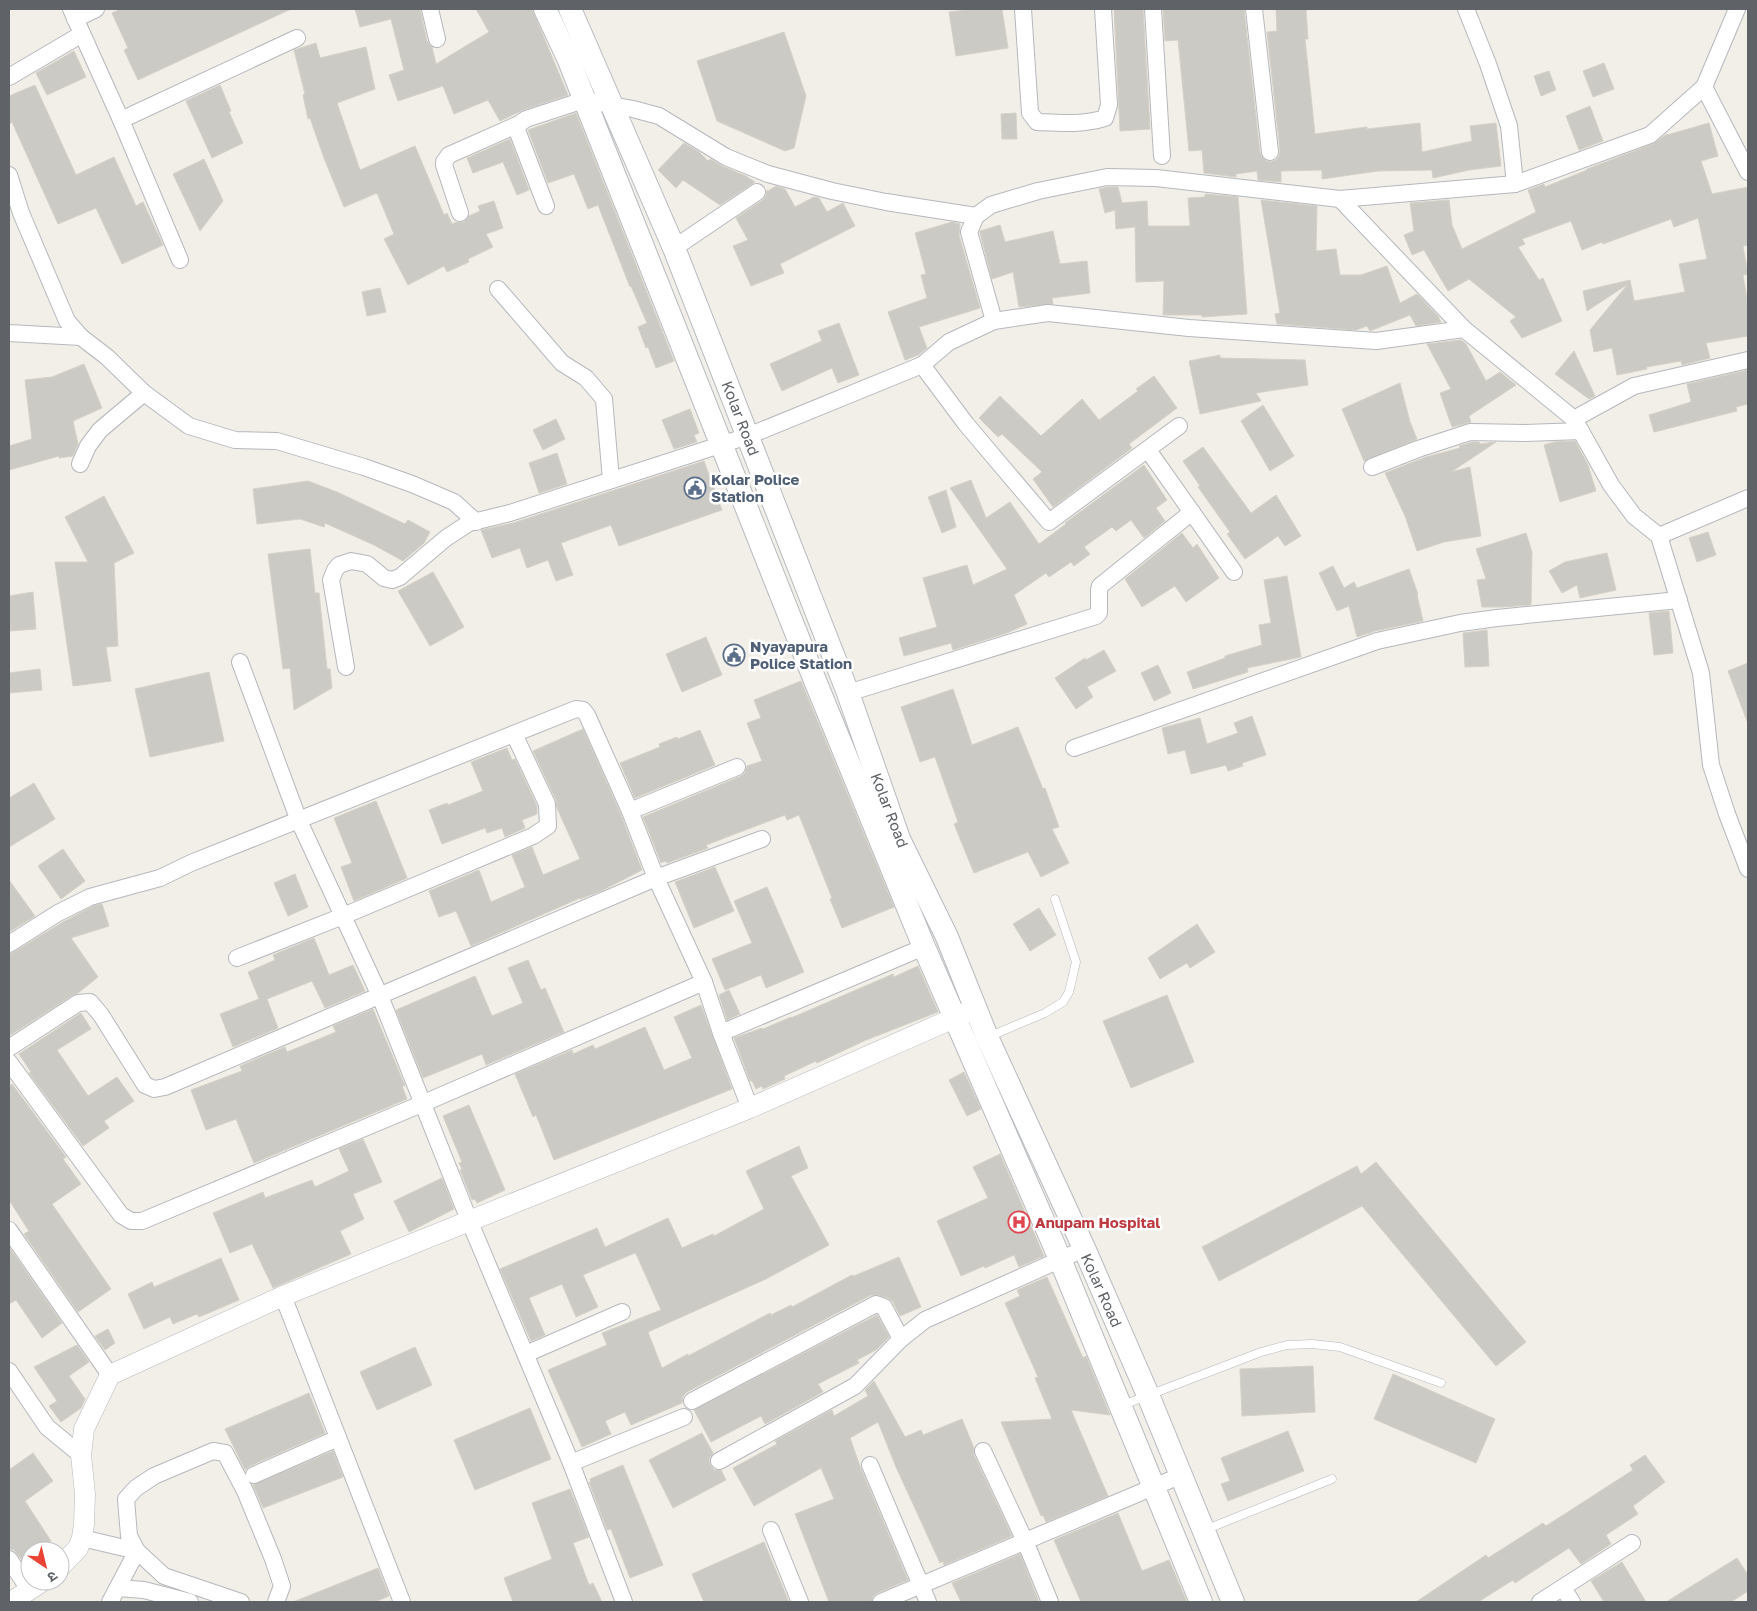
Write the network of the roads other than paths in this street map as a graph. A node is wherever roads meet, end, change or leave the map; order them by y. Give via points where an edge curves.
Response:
1 (96, 9) edge
2 (430, 9) edge
3 (545, 9) edge
4 (570, 9) edge
5 (1023, 9) edge
6 (1103, 9) edge
7 (1153, 9) edge
8 (1254, 9) edge
9 (1466, 9) edge
10 (1737, 9) edge
11 (73, 14) edge
12 (82, 34) junction
13 (297, 38) dead end
14 (437, 39) dead end
15 (9, 77) edge
16 (1704, 87) junction
17 (584, 100) junction
18 (611, 105) junction
19 (121, 120) junction
20 (519, 124) junction
21 (1270, 152) dead end
22 (1162, 156) dead end
23 (1748, 172) edge
24 (9, 175) edge
25 (1515, 184) junction
26 (757, 192) dead end
27 (1340, 199) junction
28 (546, 206) dead end
29 (460, 213) dead end
30 (15, 215) edge
31 (976, 216) junction
32 (674, 248) junction
33 (180, 260) dead end
34 (498, 289) dead end
35 (994, 321) junction
36 (1464, 329) junction
37 (9, 332) edge
38 (81, 336) junction
39 (1748, 360) edge
40 (922, 365) junction
41 (144, 393) junction
42 (1577, 425) junction
43 (1179, 426) dead end
44 (748, 436) junction
45 (722, 444) junction
46 (1148, 450) junction
47 (80, 464) dead end
48 (1372, 467) dead end
49 (610, 480) junction
50 (1748, 498) edge
51 (1192, 512) junction
52 (476, 522) junction
53 (1659, 536) junction
54 (1234, 572) dead end
55 (1679, 600) junction
56 (830, 647) junction
57 (805, 656) junction
58 (240, 662) dead end
59 (346, 667) dead end
60 (848, 693) junction
61 (514, 734) junction
62 (1074, 748) dead end
63 (737, 766) dead end
64 (630, 811) junction
65 (299, 821) junction
66 (762, 839) dead end
67 (1748, 869) edge
68 (656, 878) junction
69 (1055, 899) dead end
70 (343, 916) junction
71 (9, 944) edge
72 (924, 947) junction
73 (237, 958) dead end
74 (704, 982) junction
75 (380, 996) junction
76 (976, 1008) junction
77 (956, 1017) junction
78 (721, 1034) junction
79 (978, 1041) junction
80 (9, 1048) edge
81 (9, 1062) edge
82 (424, 1103) junction
83 (750, 1108) junction
84 (469, 1220) junction
85 (9, 1230) edge
86 (1084, 1249) junction
87 (1060, 1259) junction
88 (283, 1296) junction
89 (622, 1312) dead end
90 (901, 1339) junction
91 (526, 1354) junction
92 (9, 1371) edge
93 (110, 1375) junction
94 (1441, 1383) dead end
95 (14, 1392) edge
96 (1148, 1394) junction
97 (692, 1401) dead end
98 (1121, 1405) junction
99 (684, 1418) dead end
100 (338, 1438) junction
101 (983, 1451) dead end
102 (81, 1455) junction
103 (719, 1461) dead end
104 (572, 1463) junction
105 (870, 1464) dead end
106 (254, 1475) dead end
107 (1182, 1475) junction
108 (1332, 1479) dead end
109 (1155, 1487) junction
110 (771, 1530) dead end
111 (1202, 1531) junction
112 (82, 1538) junction
113 (1025, 1541) junction
114 (1632, 1543) dead end
115 (137, 1551) junction
116 (70, 1556) edge
117 (9, 1559) edge
118 (20, 1570) edge
119 (921, 1586) junction
120 (1564, 1588) junction
121 (28, 1591) edge
122 (114, 1595) edge
123 (11, 1602) edge
124 (190, 1602) edge
125 (241, 1602) edge
126 (276, 1602) edge
127 (402, 1602) edge
128 (624, 1602) edge
129 (800, 1602) edge
130 (881, 1602) edge
131 (928, 1602) edge
132 (1050, 1602) edge
133 (1202, 1602) edge
134 (1233, 1602) edge
135 (1540, 1602) edge
136 (1572, 1602) edge

1 - 11 street
2 - 14 street
3 - 17 main road, Kolar Road
4 - 18 main road, Kolar Road
5 - 6 street via 1030,113 1036,122 1059,123 1105,118 1109,105
7 - 22 street
8 - 21 street
9 - 25 street via 1509,126
10 - 16 street
11 - 12 street
12 - 15 street
12 - 19 street
13 - 19 street
16 - 23 street
16 - 25 street via 1650,134
17 - 18 street
17 - 20 street
17 - 45 main road, Kolar Road
18 - 31 street via 659,116 726,157 768,174 886,202
18 - 32 main road, Kolar Road
19 - 33 street
20 - 28 street via 517,130
20 - 29 street via 445,158 444,166
24 - 30 street
25 - 27 street
26 - 32 street
27 - 31 street via 1156,178 1106,176 1028,194 991,206
27 - 36 street
30 - 38 street via 67,321
31 - 35 street via 969,232
32 - 44 main road, Kolar Road
34 - 49 street via 562,363 586,378 604,399
35 - 36 street via 1048,313 1189,328 1376,341
35 - 40 street via 949,342
36 - 42 street
37 - 38 street
38 - 41 street
39 - 42 street via 1634,386
40 - 44 street
40 - 46 street via 1047,522 1052,522
41 - 47 street via 100,430
41 - 52 street via 188,426 235,440 277,442 364,467 454,502
42 - 48 street via 1525,433 1470,432
42 - 53 street via 1611,485 1634,516
43 - 46 street
44 - 45 street
44 - 56 main road, Kolar Road
45 - 49 street
45 - 57 main road, Kolar Road
46 - 51 street
49 - 52 street
50 - 53 street
51 - 54 street
51 - 60 street via 1100,586 1099,613 1096,616
52 - 59 street via 446,538 400,577 392,580 384,578 367,564 351,561 335,570 331,580
53 - 55 street
55 - 62 street via 1460,623 1377,642
55 - 67 street via 1701,673 1711,766
56 - 57 main road
56 - 60 main road, Kolar Road
57 - 72 main road, Kolar Road
58 - 65 street
60 - 76 main road, Kolar Road via 900,839 947,937
61 - 64 street via 576,708 583,710
61 - 65 street
61 - 70 street via 547,804 548,826 533,836
63 - 64 street
64 - 68 street
65 - 70 street
65 - 71 street via 160,878 90,897 58,912
66 - 68 street
68 - 74 street
68 - 75 street
69 - 79 lane via 1076,962 1069,992 1062,1002 1045,1013
70 - 73 street
70 - 75 street
72 - 77 main road, Kolar Road
72 - 78 street
74 - 78 street
74 - 82 street
75 - 80 street via 154,1089 145,1085 90,1002 78,1003
75 - 82 street
76 - 77 street
76 - 79 main road, Kolar Road
77 - 79 main road, Kolar Road
77 - 83 street
78 - 83 street
79 - 86 main road, Kolar Road
79 - 87 main road, Kolar Road
81 - 82 street via 121,1215 131,1221 142,1222
82 - 84 street
83 - 84 street
84 - 88 street
84 - 91 street
85 - 93 street
86 - 87 street
86 - 96 main road, Kolar Road
87 - 90 street via 926,1320
87 - 98 main road, Kolar Road
88 - 93 street
88 - 100 street
89 - 91 street
90 - 97 street via 884,1307 876,1304
90 - 103 street via 855,1386
91 - 104 street
92 - 95 street
93 - 102 street via 84,1429
94 - 96 lane via 1340,1347 1312,1344 1286,1345 1261,1352
95 - 102 street via 46,1426
96 - 98 lane
96 - 107 main road, Kolar Road
98 - 109 main road, Kolar Road
99 - 104 street
100 - 106 street
100 - 127 street
101 - 113 street
102 - 112 street via 85,1494
104 - 128 street
105 - 119 street
107 - 109 street
107 - 111 main road, Kolar Road
108 - 111 lane
109 - 113 street
109 - 133 main road, Kolar Road
110 - 129 street
111 - 134 main road, Kolar Road
112 - 115 street
112 - 116 street
113 - 119 street
113 - 132 street
114 - 120 street
115 - 122 street
115 - 125 street via 164,1576
115 - 126 street via 129,1536 126,1499 154,1476 213,1452 225,1453 274,1559 282,1586
117 - 118 street
119 - 130 street
119 - 131 street
120 - 135 street
120 - 136 street
121 - 123 street
122 - 124 street via 144,1590

